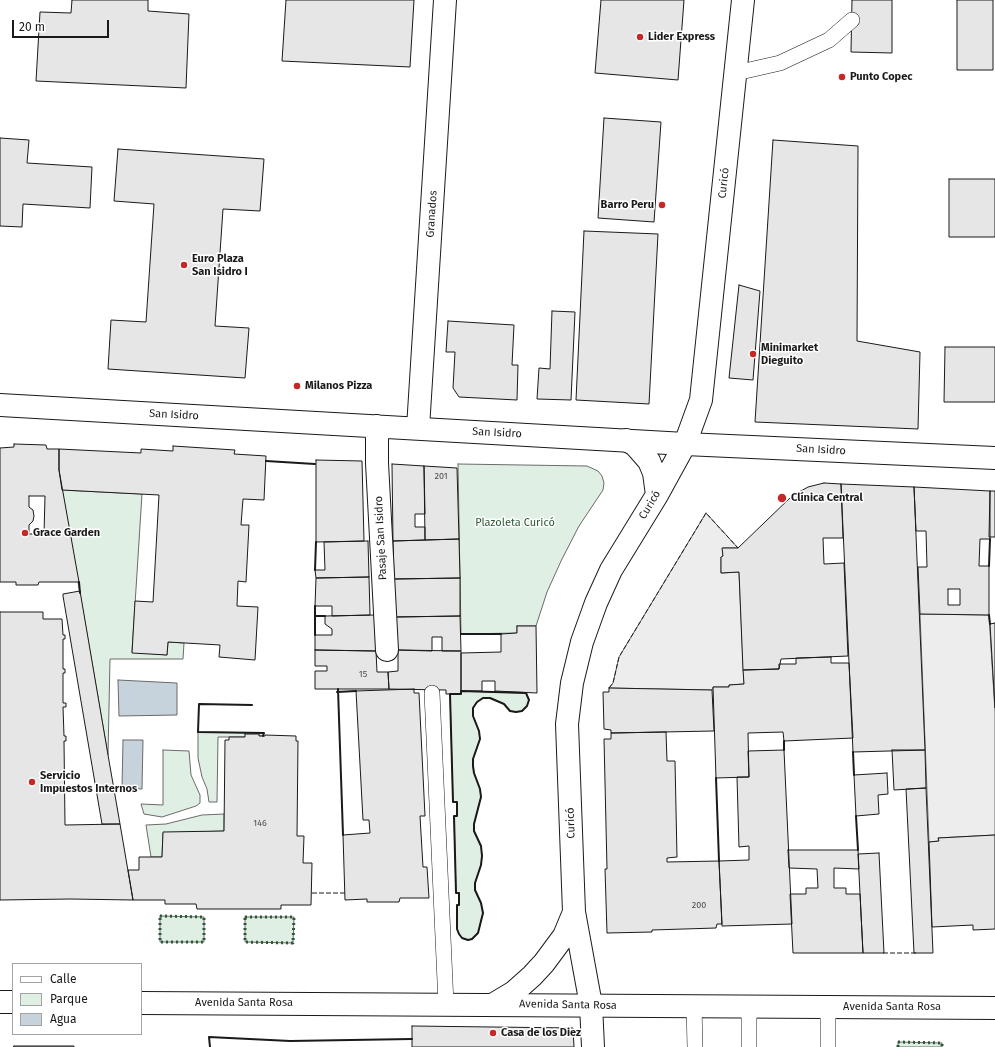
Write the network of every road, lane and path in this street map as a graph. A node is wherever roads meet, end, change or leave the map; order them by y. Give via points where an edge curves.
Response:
1 (445, 0) edge
2 (743, 0) edge
3 (852, 20) dead end
4 (736, 73) junction
5 (0, 405) edge
6 (377, 426) junction
7 (418, 428) junction
8 (626, 440) junction
9 (685, 444) junction
10 (995, 458) edge
11 (657, 495) junction
12 (387, 650) dead end
13 (432, 693) dead end
14 (574, 912) junction
15 (0, 1002) edge
16 (12, 1002) edge
17 (142, 1003) edge
18 (446, 1004) junction
19 (494, 1004) junction
20 (592, 1005) junction
21 (694, 1006) junction
22 (749, 1006) junction
23 (828, 1007) junction
24 (995, 1008) edge
25 (593, 1047) edge
26 (695, 1047) edge
27 (749, 1047) edge
28 (828, 1047) edge

1 - 7 main road, Granados
2 - 4 main road, Curicó
3 - 4 lane via 829,40 780,63
4 - 9 main road, Curicó via 701,400
5 - 6 main road, San Isidro
6 - 7 main road, San Isidro
6 - 12 main road, Pasaje San Isidro
7 - 8 main road, San Isidro
8 - 9 main road, San Isidro
8 - 11 main road via 635,445 649,461 654,473
9 - 10 main road, San Isidro
9 - 11 main road, Curicó
11 - 14 main road, Curicó via 611,570 596,603 582,642 572,683 567,724
13 - 18 lane
14 - 19 main road via 564,936 544,963 514,992
14 - 20 main road, Curicó
15 - 16 main road
17 - 18 main road, Avenida Santa Rosa
18 - 19 main road, Avenida Santa Rosa
19 - 20 main road, Avenida Santa Rosa
20 - 21 main road, Avenida Santa Rosa
20 - 25 main road, Curicó
21 - 22 main road, Avenida Santa Rosa
21 - 26 lane
22 - 23 main road, Avenida Santa Rosa
22 - 27 lane
23 - 24 main road, Avenida Santa Rosa
23 - 28 lane

